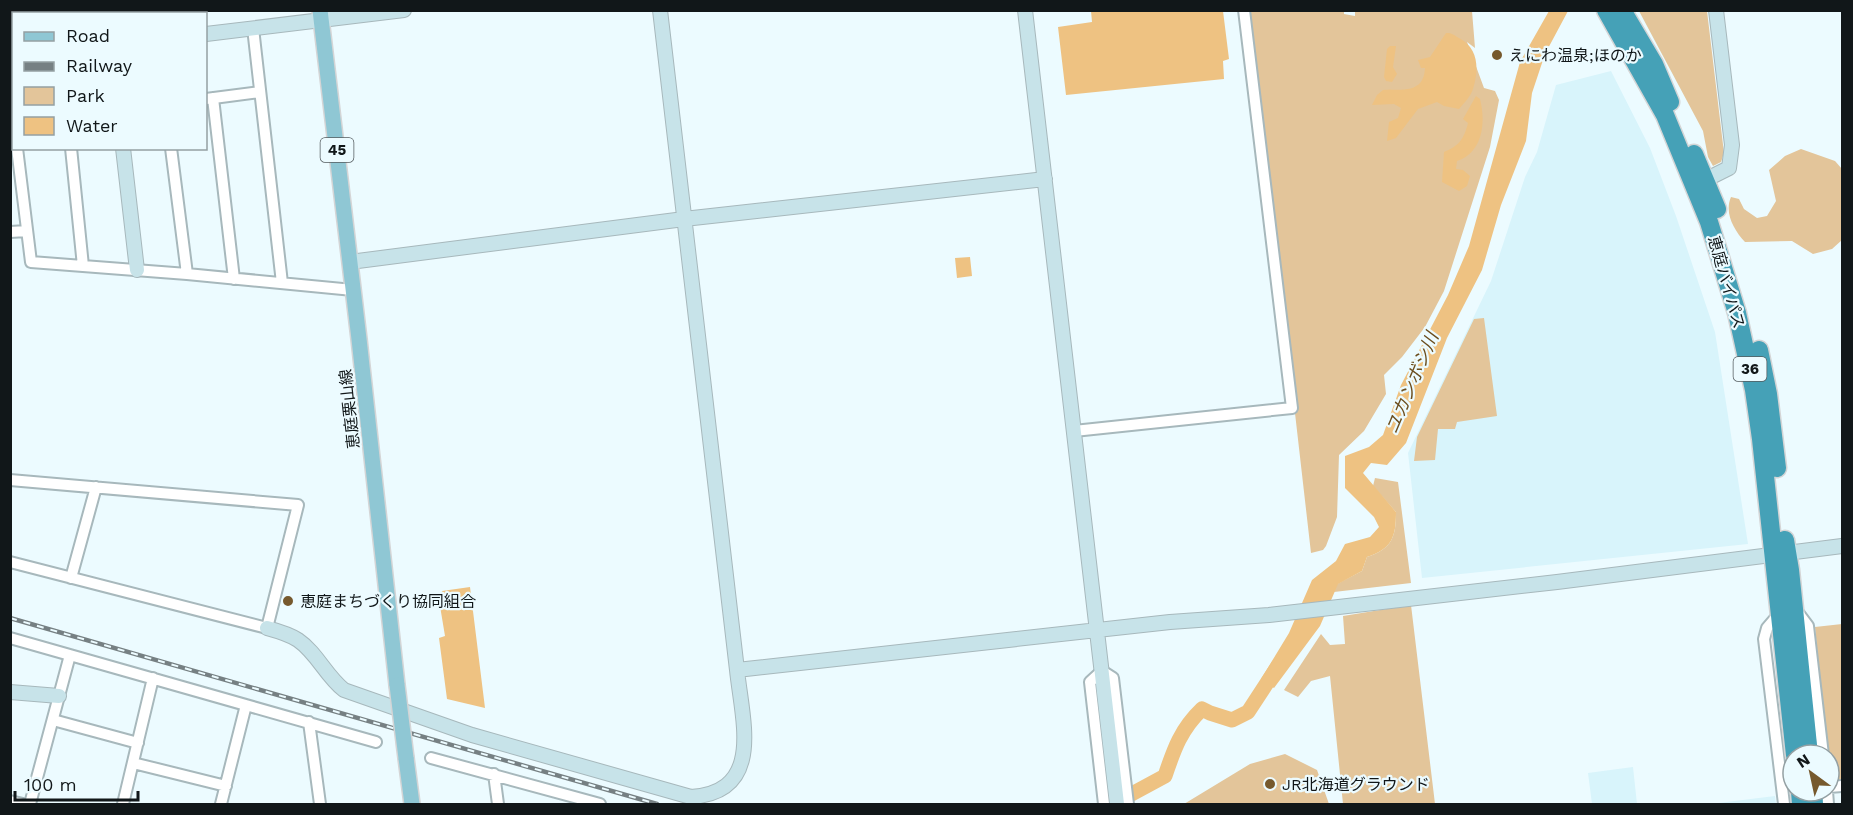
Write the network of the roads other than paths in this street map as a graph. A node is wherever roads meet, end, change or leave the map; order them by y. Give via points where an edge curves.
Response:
1 (404, 10) edge
2 (660, 10) edge
3 (1025, 10) edge
4 (1244, 10) edge
5 (1606, 10) edge
6 (1622, 10) edge
7 (1716, 10) edge
8 (320, 16) edge
9 (253, 28) junction
10 (207, 34) edge
11 (260, 92) junction
12 (209, 98) edge
13 (17, 150) edge
14 (71, 150) edge
15 (123, 150) edge
16 (171, 150) edge
17 (15, 176) edge
18 (1045, 179) junction
19 (1700, 183) junction
20 (684, 219) junction
21 (27, 231) junction
22 (10, 232) edge
23 (350, 262) junction
24 (83, 266) junction
25 (137, 270) junction
26 (187, 274) junction
27 (234, 279) junction
28 (282, 283) junction
29 (353, 290) junction
30 (1074, 431) junction
31 (10, 480) edge
32 (96, 487) junction
33 (1842, 546) edge
34 (1780, 554) junction
35 (10, 562) edge
36 (71, 578) junction
37 (1786, 609) junction
38 (267, 628) junction
39 (1097, 631) junction
40 (10, 638) edge
41 (70, 655) junction
42 (737, 670) junction
43 (1102, 671) junction
44 (153, 678) junction
45 (10, 692) edge
46 (59, 696) junction
47 (246, 705) junction
48 (53, 720) junction
49 (309, 722) junction
50 (376, 742) dead end
51 (138, 743) junction
52 (1794, 743) edge
53 (1807, 743) edge
54 (1822, 743) edge
55 (431, 758) dead end
56 (133, 763) junction
57 (494, 774) junction
58 (226, 786) junction
59 (10, 801) edge
60 (23, 804) edge
61 (30, 804) edge
62 (123, 804) edge
63 (221, 804) edge
64 (320, 804) edge
65 (412, 804) edge
66 (498, 804) edge
67 (600, 804) edge
68 (1104, 804) edge
69 (1117, 804) edge
70 (1128, 804) edge
71 (1784, 804) edge

1 - 8 street
2 - 20 street
3 - 18 street
4 - 30 street via 1292,408
5 - 19 highway, 恵庭バイパス / 36
6 - 19 highway, 恵庭バイパス / 36 via 1654,63
7 - 19 street via 1732,146 1729,168
8 - 9 street
8 - 23 main road, 恵庭栗山線 / 45
9 - 10 street
9 - 11 street
11 - 12 street
11 - 28 street
12 - 27 street
13 - 17 street
14 - 24 street
15 - 25 street
16 - 26 street
17 - 21 street
18 - 20 street
18 - 30 street
19 - 34 highway, 恵庭バイパス / 36 via 1748,358
20 - 23 street
20 - 42 street
21 - 22 street
21 - 24 street via 31,262
23 - 29 main road, 恵庭栗山線 / 45
24 - 25 street
25 - 26 street
26 - 27 street
27 - 28 street
28 - 29 street
29 - 65 main road, 恵庭栗山線 / 45, bridge
30 - 39 street
31 - 32 street
32 - 36 street
32 - 38 street via 298,505
33 - 34 street
34 - 37 highway, 恵庭バイパス / 36
34 - 39 street via 1296,612
35 - 36 street
36 - 38 street
37 - 52 highway, 恵庭バイパス / 36
37 - 53 highway, 恵庭バイパス / 36
37 - 54 street via 1808,626
37 - 71 street via 1767,628 1764,639
38 - 42 street via 299,641 344,690 472,735 691,797 716,793 742,767 745,751
39 - 42 street
39 - 43 street
40 - 41 street
41 - 44 street
41 - 46 street
43 - 68 street via 1090,682
43 - 69 street
43 - 70 street via 1113,678
44 - 47 street
44 - 51 street
45 - 46 street
46 - 48 street
47 - 49 street
47 - 58 street
48 - 51 street
48 - 61 street
49 - 50 street
49 - 64 street
51 - 56 street
55 - 57 street
56 - 58 street
56 - 62 street
57 - 66 street
57 - 67 street
58 - 63 street
59 - 60 street

